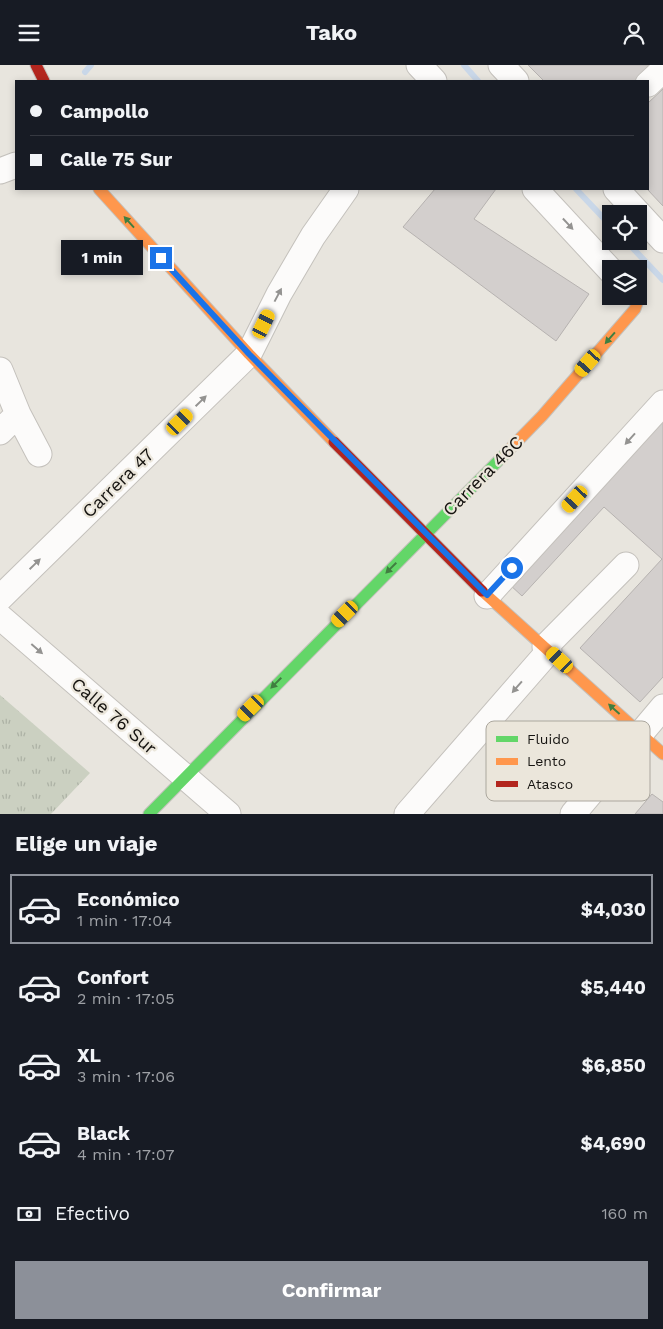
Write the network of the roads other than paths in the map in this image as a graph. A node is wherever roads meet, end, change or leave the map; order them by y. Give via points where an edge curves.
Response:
1 (36, 65) edge
2 (419, 65) edge
3 (501, 65) edge
4 (663, 71) edge
5 (44, 80) edge
6 (433, 80) edge
7 (515, 80) edge
8 (649, 83) edge
9 (15, 165) edge
10 (0, 171) edge
11 (100, 190) edge
12 (345, 190) edge
13 (536, 190) edge
14 (617, 190) edge
15 (631, 205) edge
16 (647, 223) edge
17 (663, 240) edge
18 (602, 261) edge
19 (636, 305) edge
20 (249, 354) junction
21 (0, 370) edge
22 (663, 403) edge
23 (18, 414) junction
24 (0, 433) edge
25 (39, 453) dead end
26 (425, 533) junction
27 (626, 565) dead end
28 (487, 595) junction
29 (0, 598) edge
30 (0, 617) edge
31 (547, 649) junction
32 (663, 707) edge
33 (628, 721) edge
34 (650, 722) edge
35 (650, 742) edge
36 (663, 754) edge
37 (184, 776) junction
38 (584, 801) edge
39 (149, 814) edge
40 (228, 814) edge
41 (407, 814) edge
42 (573, 814) edge

1 - 5 street
2 - 6 street
3 - 7 street
4 - 8 street
9 - 10 street
20 -> 11 street
20 -> 12 street, Carrera 47 via 313,236
13 -> 18 street
14 - 15 street
16 - 17 street
19 -> 26 street, Carrera 46C via 542,416
20 - 26 street
29 -> 20 street, Carrera 47
21 - 23 street
22 -> 28 street
23 - 24 street
23 - 25 street
26 - 28 street
26 -> 37 street, Carrera 46C
27 - 31 street
28 - 31 street
30 -> 37 street, Calle 76 Sur
33 -> 31 street
31 -> 41 street
32 - 34 street
35 - 36 street
37 - 39 street, Carrera 46C
37 - 40 street, Calle 76 Sur
38 - 42 street

